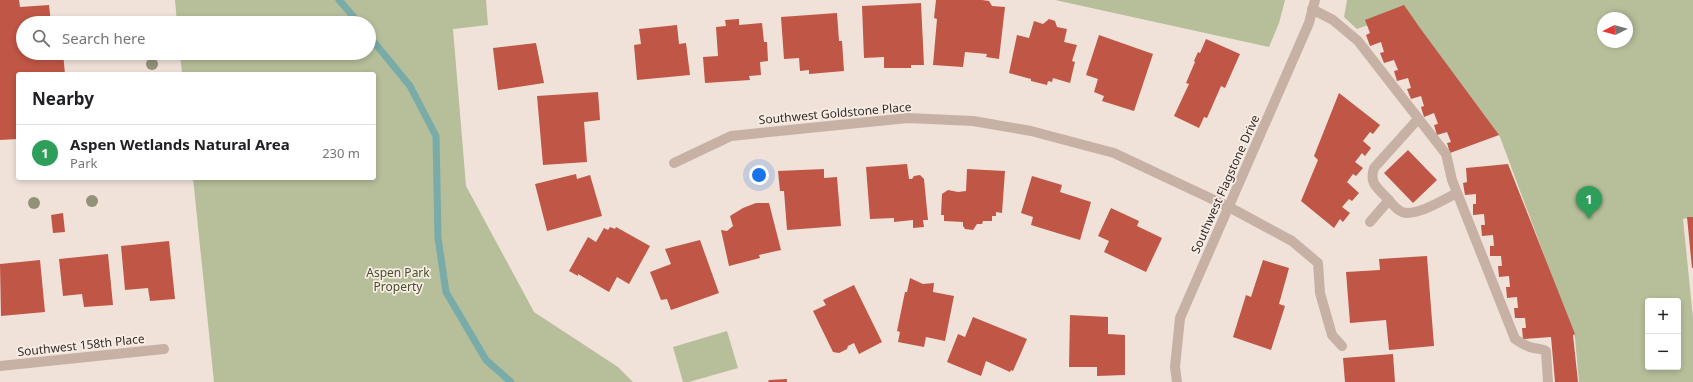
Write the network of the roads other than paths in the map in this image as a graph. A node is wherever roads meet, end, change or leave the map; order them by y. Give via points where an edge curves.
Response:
1 (1314, 5) edge
2 (1418, 119) junction
3 (674, 163) dead end
4 (1457, 193) junction
5 (1389, 200) junction
6 (1229, 207) junction
7 (1370, 222) dead end
8 (1342, 346) dead end
9 (164, 349) dead end
10 (0, 366) edge
11 (1177, 382) edge
12 (1548, 382) edge

1 - 2 street via 1358,41
1 - 6 street, Southwest Flagstone Drive via 1309,23
2 - 4 street via 1446,154
2 - 5 street via 1374,168 1371,177 1374,184
3 - 6 street, Southwest Goldstone Place via 731,136 908,118 973,122 1031,131 1114,153
4 - 5 street via 1409,214 1400,211
4 - 12 street via 1515,339 1522,344 1546,351
5 - 7 street
6 - 8 street, Southwest Goldstone Place via 1292,241 1318,263 1320,293 1332,336
6 - 11 street, Southwest Flagstone Drive via 1180,318 1175,367
9 - 10 street, Southwest 158th Place

